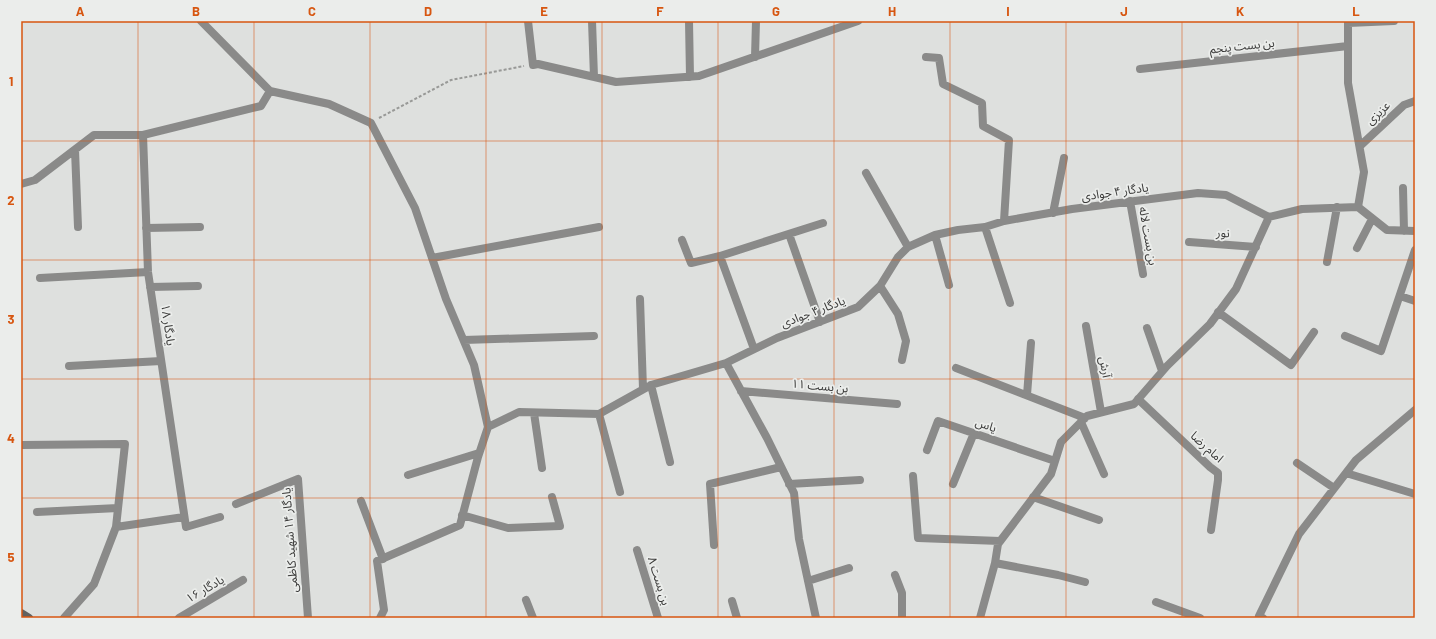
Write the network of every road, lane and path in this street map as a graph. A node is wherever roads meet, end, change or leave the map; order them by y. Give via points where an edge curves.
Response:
1 (201, 21) edge
2 (528, 21) edge
3 (592, 21) edge
4 (689, 21) edge
5 (756, 21) edge
6 (858, 21) edge
7 (1394, 21) edge
8 (1348, 22) edge
9 (1348, 46) junction
10 (755, 57) junction
11 (926, 57) dead end
12 (534, 65) junction
13 (1140, 69) dead end
14 (594, 77) junction
15 (690, 77) junction
16 (270, 91) junction
17 (1415, 101) edge
18 (371, 123) junction
19 (143, 135) junction
20 (1360, 146) junction
21 (75, 150) junction
22 (1064, 158) dead end
23 (866, 173) dead end
24 (21, 184) edge
25 (1403, 188) dead end
26 (1130, 201) junction
27 (1337, 207) junction
28 (1358, 207) junction
29 (1053, 213) junction
30 (1269, 216) junction
31 (1372, 218) junction
32 (1004, 221) junction
33 (823, 223) dead end
34 (78, 227) dead end
35 (200, 227) dead end
36 (599, 227) dead end
37 (985, 227) junction
38 (146, 228) junction
39 (1404, 231) junction
40 (1415, 231) edge
41 (789, 234) junction
42 (935, 235) junction
43 (682, 240) dead end
44 (1189, 242) dead end
45 (908, 247) junction
46 (1256, 247) junction
47 (1357, 248) dead end
48 (1415, 250) edge
49 (720, 256) junction
50 (432, 258) junction
51 (1327, 262) dead end
52 (148, 272) junction
53 (1143, 274) dead end
54 (40, 278) dead end
55 (949, 285) dead end
56 (198, 286) dead end
57 (880, 286) junction
58 (150, 287) junction
59 (1400, 296) junction
60 (640, 299) dead end
61 (1415, 301) edge
62 (1010, 303) dead end
63 (1218, 312) junction
64 (820, 322) junction
65 (1086, 326) dead end
66 (1147, 328) dead end
67 (1314, 332) dead end
68 (594, 336) dead end
69 (1345, 336) dead end
70 (464, 340) junction
71 (1031, 343) dead end
72 (754, 349) junction
73 (902, 360) dead end
74 (161, 361) junction
75 (726, 363) junction
76 (69, 366) dead end
77 (956, 368) dead end
78 (1162, 371) junction
79 (651, 385) junction
80 (643, 389) junction
81 (741, 391) junction
82 (1026, 395) junction
83 (1138, 399) junction
84 (897, 404) dead end
85 (1415, 410) edge
86 (1101, 412) junction
87 (534, 413) junction
88 (599, 414) junction
89 (1083, 420) junction
90 (488, 427) junction
91 (974, 433) junction
92 (21, 445) edge
93 (927, 450) dead end
94 (479, 453) junction
95 (1055, 461) junction
96 (670, 462) dead end
97 (1297, 463) dead end
98 (781, 467) junction
99 (542, 468) dead end
100 (1346, 473) junction
101 (1104, 474) dead end
102 (408, 475) dead end
103 (913, 476) dead end
104 (860, 480) dead end
105 (789, 484) junction
106 (953, 484) dead end
107 (1334, 488) junction
108 (620, 492) dead end
109 (1415, 494) edge
110 (1033, 497) junction
111 (552, 498) dead end
112 (361, 501) dead end
113 (236, 504) dead end
114 (118, 508) junction
115 (37, 512) dead end
116 (462, 515) junction
117 (220, 516) dead end
118 (184, 517) junction
119 (1099, 520) dead end
120 (116, 527) junction
121 (1211, 530) dead end
122 (1000, 541) junction
123 (714, 545) dead end
124 (637, 550) dead end
125 (383, 559) junction
126 (995, 563) junction
127 (849, 568) dead end
128 (895, 575) dead end
129 (243, 580) dead end
130 (808, 581) junction
131 (1085, 582) dead end
132 (526, 600) dead end
133 (732, 601) dead end
134 (1156, 602) dead end
135 (21, 612) edge
136 (29, 618) edge
137 (64, 618) edge
138 (179, 618) edge
139 (308, 618) edge
140 (379, 618) edge
141 (534, 618) edge
142 (658, 618) edge
143 (737, 618) edge
144 (816, 618) edge
145 (902, 618) edge
146 (980, 618) edge
147 (1200, 618) edge
148 (1263, 618) edge

1 - 16 street
2 - 12 street
3 - 14 street
4 - 15 street
5 - 10 street
6 - 10 street
7 - 8 street
8 - 9 street
9 - 13 street, بن بست پنجم
9 - 20 street via 1348,83
10 - 15 street
11 - 32 street via 939,58 943,84 982,103 983,126 1009,140
12 - 14 street
12 - 18 path via 451,80
14 - 15 street via 616,82
16 - 18 street via 329,104
16 - 19 street via 261,106
17 - 20 street, عزیزی via 1404,105
18 - 50 street via 415,208
19 - 21 street via 94,135
19 - 38 street, یادگار ۱۸
20 - 28 street via 1364,172
21 - 24 street via 35,180
21 - 34 street
22 - 29 street
23 - 45 street
25 - 39 street
26 - 29 street, یادگار ۴ جوادی
26 - 30 street, یادگار ۴ جوادی via 1198,193 1226,195
26 - 53 street, بن بست لاله
27 - 28 street
27 - 30 street via 1302,209
27 - 51 street
28 - 31 street
29 - 32 street, یادگار ۴ جوادی
30 - 46 street
31 - 39 street via 1387,230
31 - 47 street
32 - 37 street, یادگار ۴ جوادی
33 - 41 street
35 - 38 street
36 - 50 street
37 - 42 street, یادگار ۴ جوادی
37 - 62 street
38 - 52 street, یادگار ۱۸
39 - 40 street
41 - 49 street
41 - 64 street
42 - 45 street, یادگار ۴ جوادی
42 - 55 street
43 - 49 street via 691,263
44 - 46 street, نور
45 - 57 street, یادگار ۴ جوادی via 898,257
46 - 63 street via 1236,289
48 - 59 street
49 - 72 street
50 - 70 street
52 - 54 street
52 - 58 street, یادگار ۱۸
56 - 58 street
57 - 64 street, یادگار ۴ جوادی via 858,307
57 - 73 street via 898,314 906,341
58 - 74 street, یادگار ۱۸
59 - 61 street
59 - 69 street via 1381,351
60 - 80 street
63 - 67 street via 1291,365
63 - 78 street via 1210,324
64 - 72 street, یادگار ۴ جوادی
65 - 86 street, آرش
66 - 78 street
68 - 70 street
70 - 90 street via 474,365
71 - 82 street
72 - 75 street, یادگار ۴ جوادی
74 - 76 street
74 - 118 street, یادگار ۱۸
75 - 79 street, یادگار ۴ جوادی
75 - 81 street
77 - 82 street
78 - 83 street
79 - 80 street, یادگار ۴ جوادی
79 - 96 street
80 - 88 street, یادگار ۴ جوادی
81 - 84 street, بن بست ۱۱
81 - 98 street
82 - 89 street
83 - 86 street via 1134,404
83 - 121 street, امام رضا via 1218,473
85 - 100 street via 1356,460
86 - 89 street via 1086,416
87 - 88 street
87 - 90 street via 519,412
87 - 99 street
88 - 108 street
89 - 95 street via 1062,442
89 - 101 street
90 - 94 street
91 - 93 street, یاس via 938,421
91 - 95 street, یاس
91 - 106 street
92 - 114 street via 125,444
94 - 102 street
94 - 116 street
95 - 110 street via 1051,474
97 - 107 street
98 - 105 street
98 - 123 street via 710,484
100 - 107 street
100 - 109 street
103 - 122 street via 918,538
104 - 105 street
105 - 130 street via 794,493 799,539
107 - 148 street via 1299,534 1259,616
110 - 119 street
110 - 122 street
111 - 116 street via 560,526 508,528
112 - 125 street
113 - 139 street, یادگار ۱۴ شهید کاظمی via 298,480
114 - 115 street
114 - 120 street
116 - 125 street via 460,526
117 - 118 street via 186,527
118 - 120 street
120 - 137 street via 94,584
122 - 126 street
124 - 142 street, بن بست ۸
125 - 140 street via 377,562 384,610
126 - 131 street
126 - 146 street
127 - 130 street
128 - 145 street via 902,593
129 - 138 street, یادگار ۱۶
130 - 144 street
132 - 141 street
133 - 143 street
134 - 147 street
135 - 136 main road

